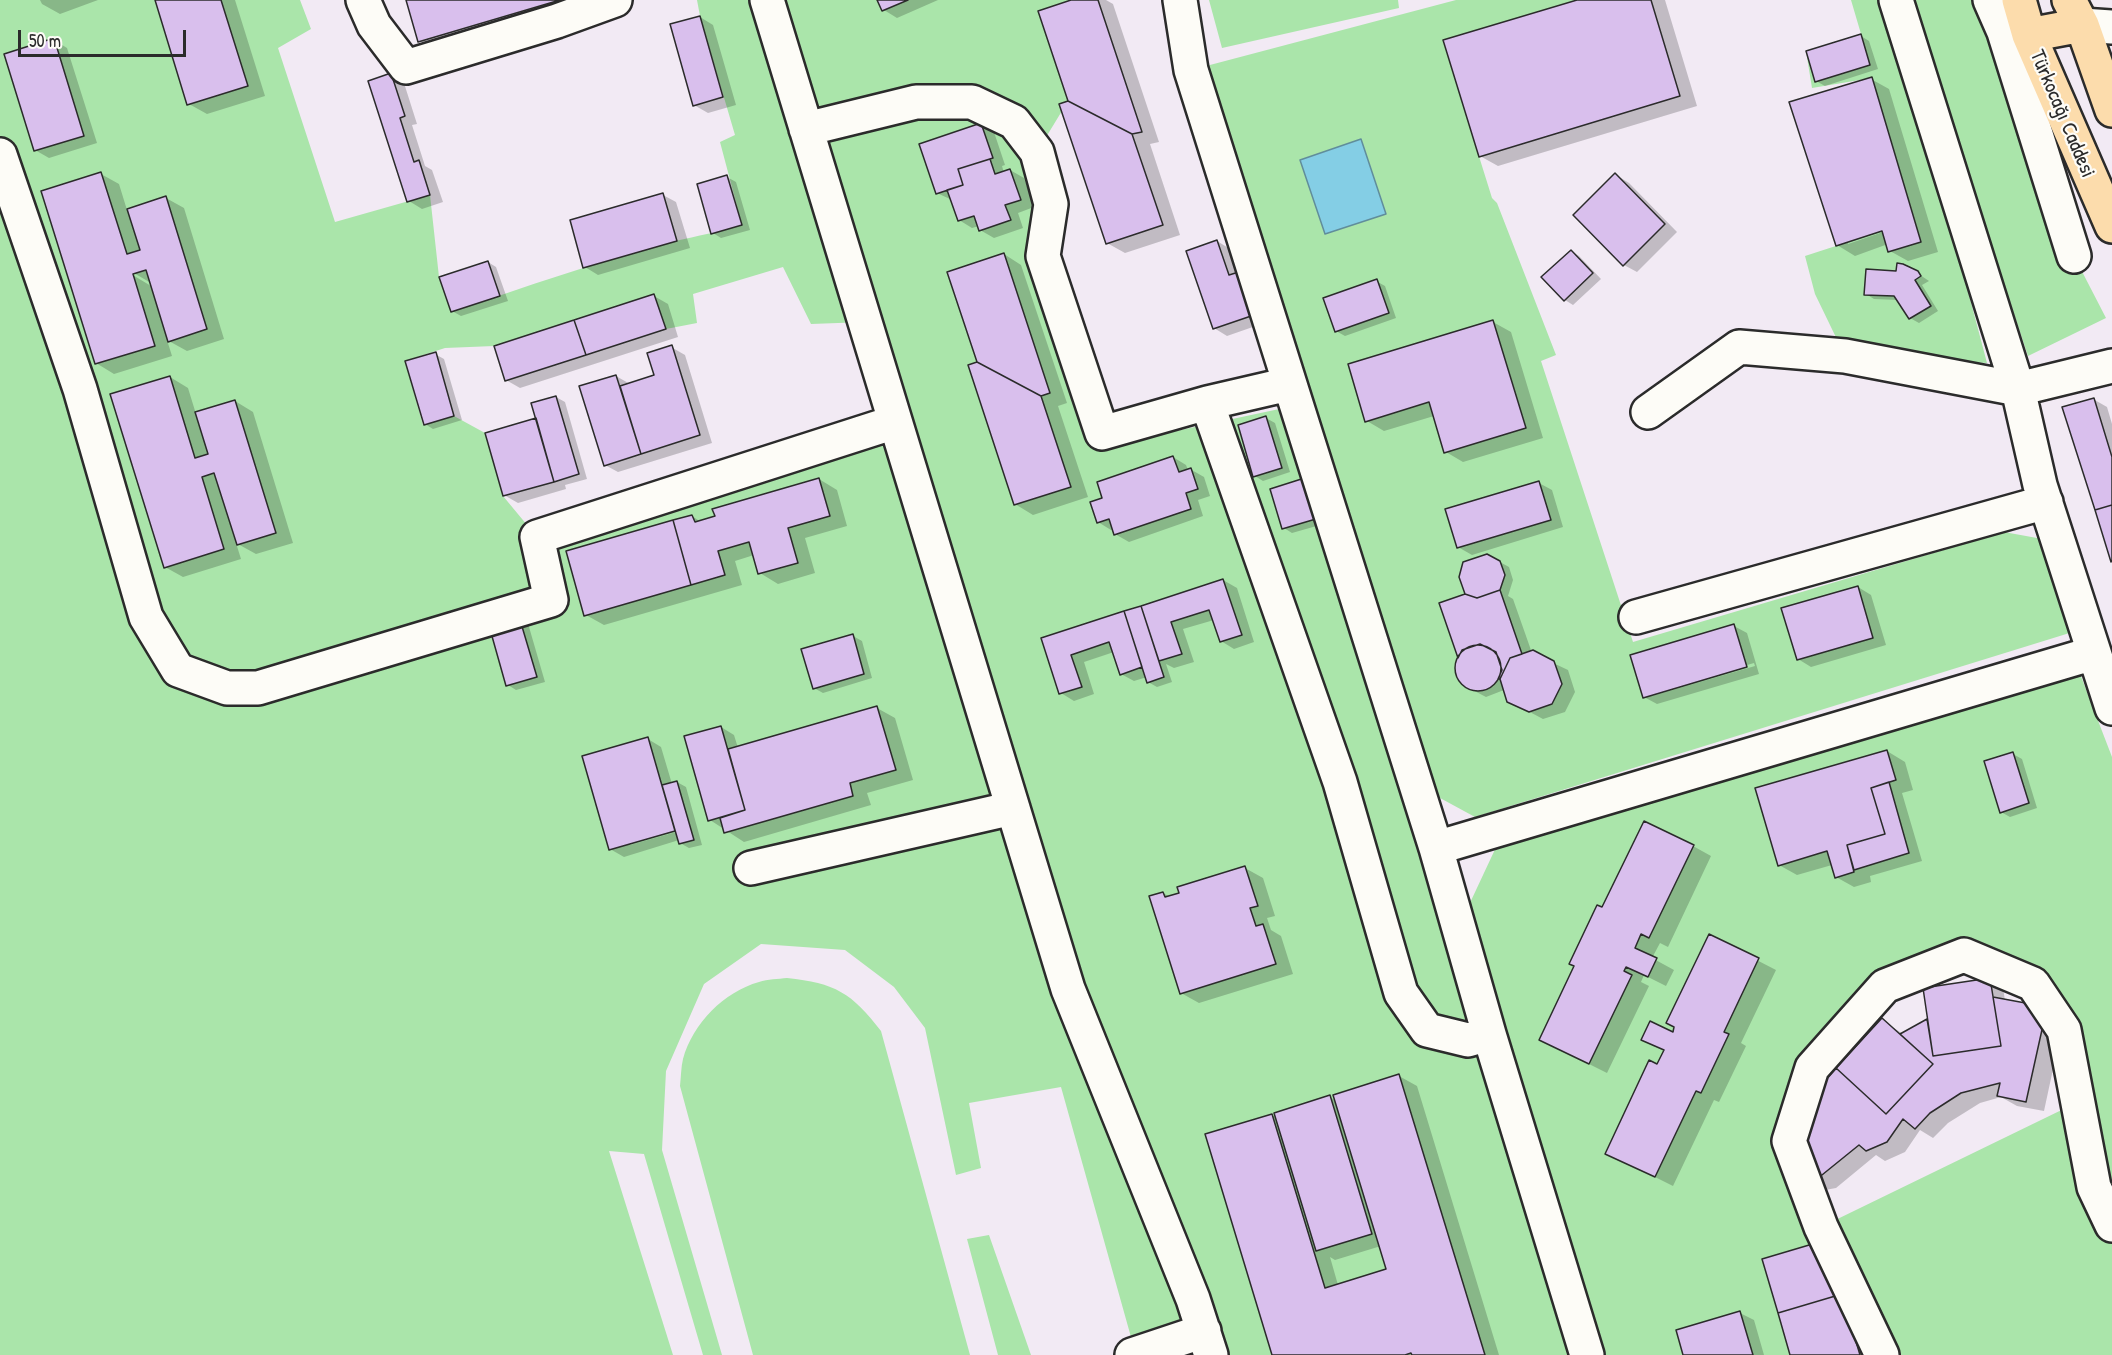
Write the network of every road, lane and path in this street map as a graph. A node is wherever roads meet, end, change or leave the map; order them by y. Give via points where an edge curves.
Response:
1 (363, 0) edge
2 (615, 0) edge
3 (767, 0) edge
4 (1180, 0) edge
5 (1896, 0) edge
6 (1990, 0) edge
7 (2019, 0) edge
8 (2088, 17) edge
9 (2029, 35) junction
10 (2104, 65) edge
11 (2049, 82) junction
12 (2112, 110) edge
13 (806, 129) junction
14 (0, 154) edge
15 (2112, 226) edge
16 (2074, 256) dead end
17 (2112, 366) edge
18 (1289, 384) junction
19 (2018, 389) junction
20 (1207, 403) junction
21 (1648, 412) dead end
22 (895, 422) junction
23 (2046, 502) junction
24 (1636, 617) dead end
25 (2094, 652) junction
26 (2112, 708) edge
27 (1013, 807) junction
28 (1436, 848) junction
29 (751, 868) dead end
30 (1490, 1034) junction
31 (2112, 1225) edge
32 (1207, 1343) edge
33 (1132, 1355) edge
34 (1587, 1355) edge
35 (1882, 1355) edge

1 - 2 lane via 374,25 406,67
3 - 13 lane
4 - 18 lane via 1191,70
5 - 19 lane
6 - 16 lane via 2004,32
7 - 9 main road, Türkocağı Caddesi
8 - 9 main road
8 - 10 main road
9 - 11 main road, Türkocağı Caddesi
10 - 11 main road
10 - 12 main road
11 - 15 main road, Türkocağı Caddesi
13 - 20 lane via 916,102 972,102 1014,122 1037,152 1051,204 1043,256 1102,434
13 - 22 lane
14 - 22 lane via 80,389 146,617 178,670 227,688 258,688 551,600 537,537
17 - 19 lane
18 - 20 lane
18 - 28 lane
19 - 21 lane via 1845,356 1738,346
19 - 23 lane
20 - 30 lane via 1340,782 1401,993 1427,1030 1468,1040
22 - 27 lane
23 - 24 lane
23 - 25 lane
25 - 26 lane
25 - 28 lane
27 - 29 lane
27 - 32 lane via 1068,989 1193,1299
28 - 30 lane
30 - 34 lane
31 - 35 lane via 2094,1187 2064,1029 2032,984 1964,955 1886,986 1812,1068 1789,1141 1821,1227
32 - 33 lane

